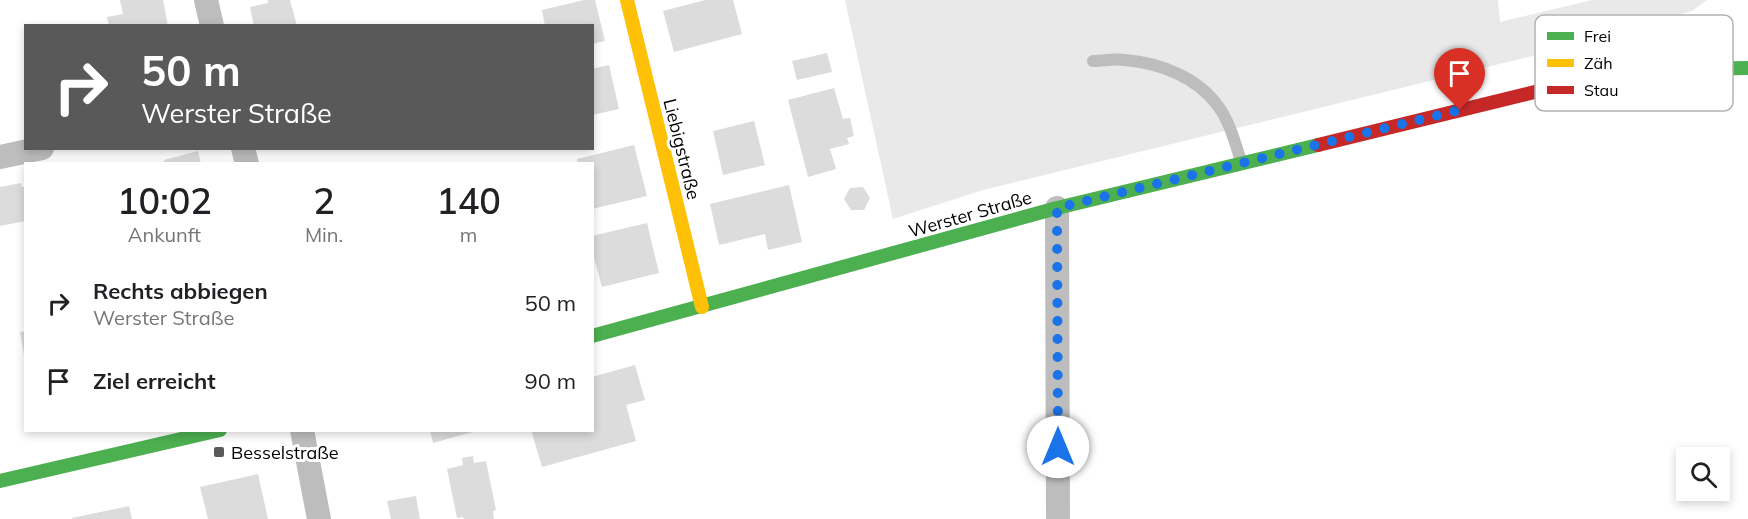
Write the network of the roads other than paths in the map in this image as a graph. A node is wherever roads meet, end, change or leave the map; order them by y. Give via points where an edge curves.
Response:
1 (206, 0) edge
2 (627, 0) edge
3 (212, 24) edge
4 (1093, 61) dead end
5 (1733, 68) edge
6 (1748, 68) edge
7 (1535, 92) edge
8 (33, 150) edge
9 (0, 157) edge
10 (1242, 162) junction
11 (1057, 208) junction
12 (702, 307) junction
13 (594, 335) edge
14 (211, 432) edge
15 (302, 432) edge
16 (0, 481) edge
17 (319, 519) edge
18 (1058, 519) edge

1 - 3 street
2 - 12 main road, Liebigstraße
4 - 10 lane via 1123,59 1156,65 1198,85 1218,105
5 - 6 main road, Werster Straße
7 - 10 main road, Werster Straße
8 - 9 street
10 - 11 main road, Werster Straße
11 - 12 main road, Werster Straße
11 - 18 street
12 - 13 main road, Werster Straße
14 - 16 main road
15 - 17 street

